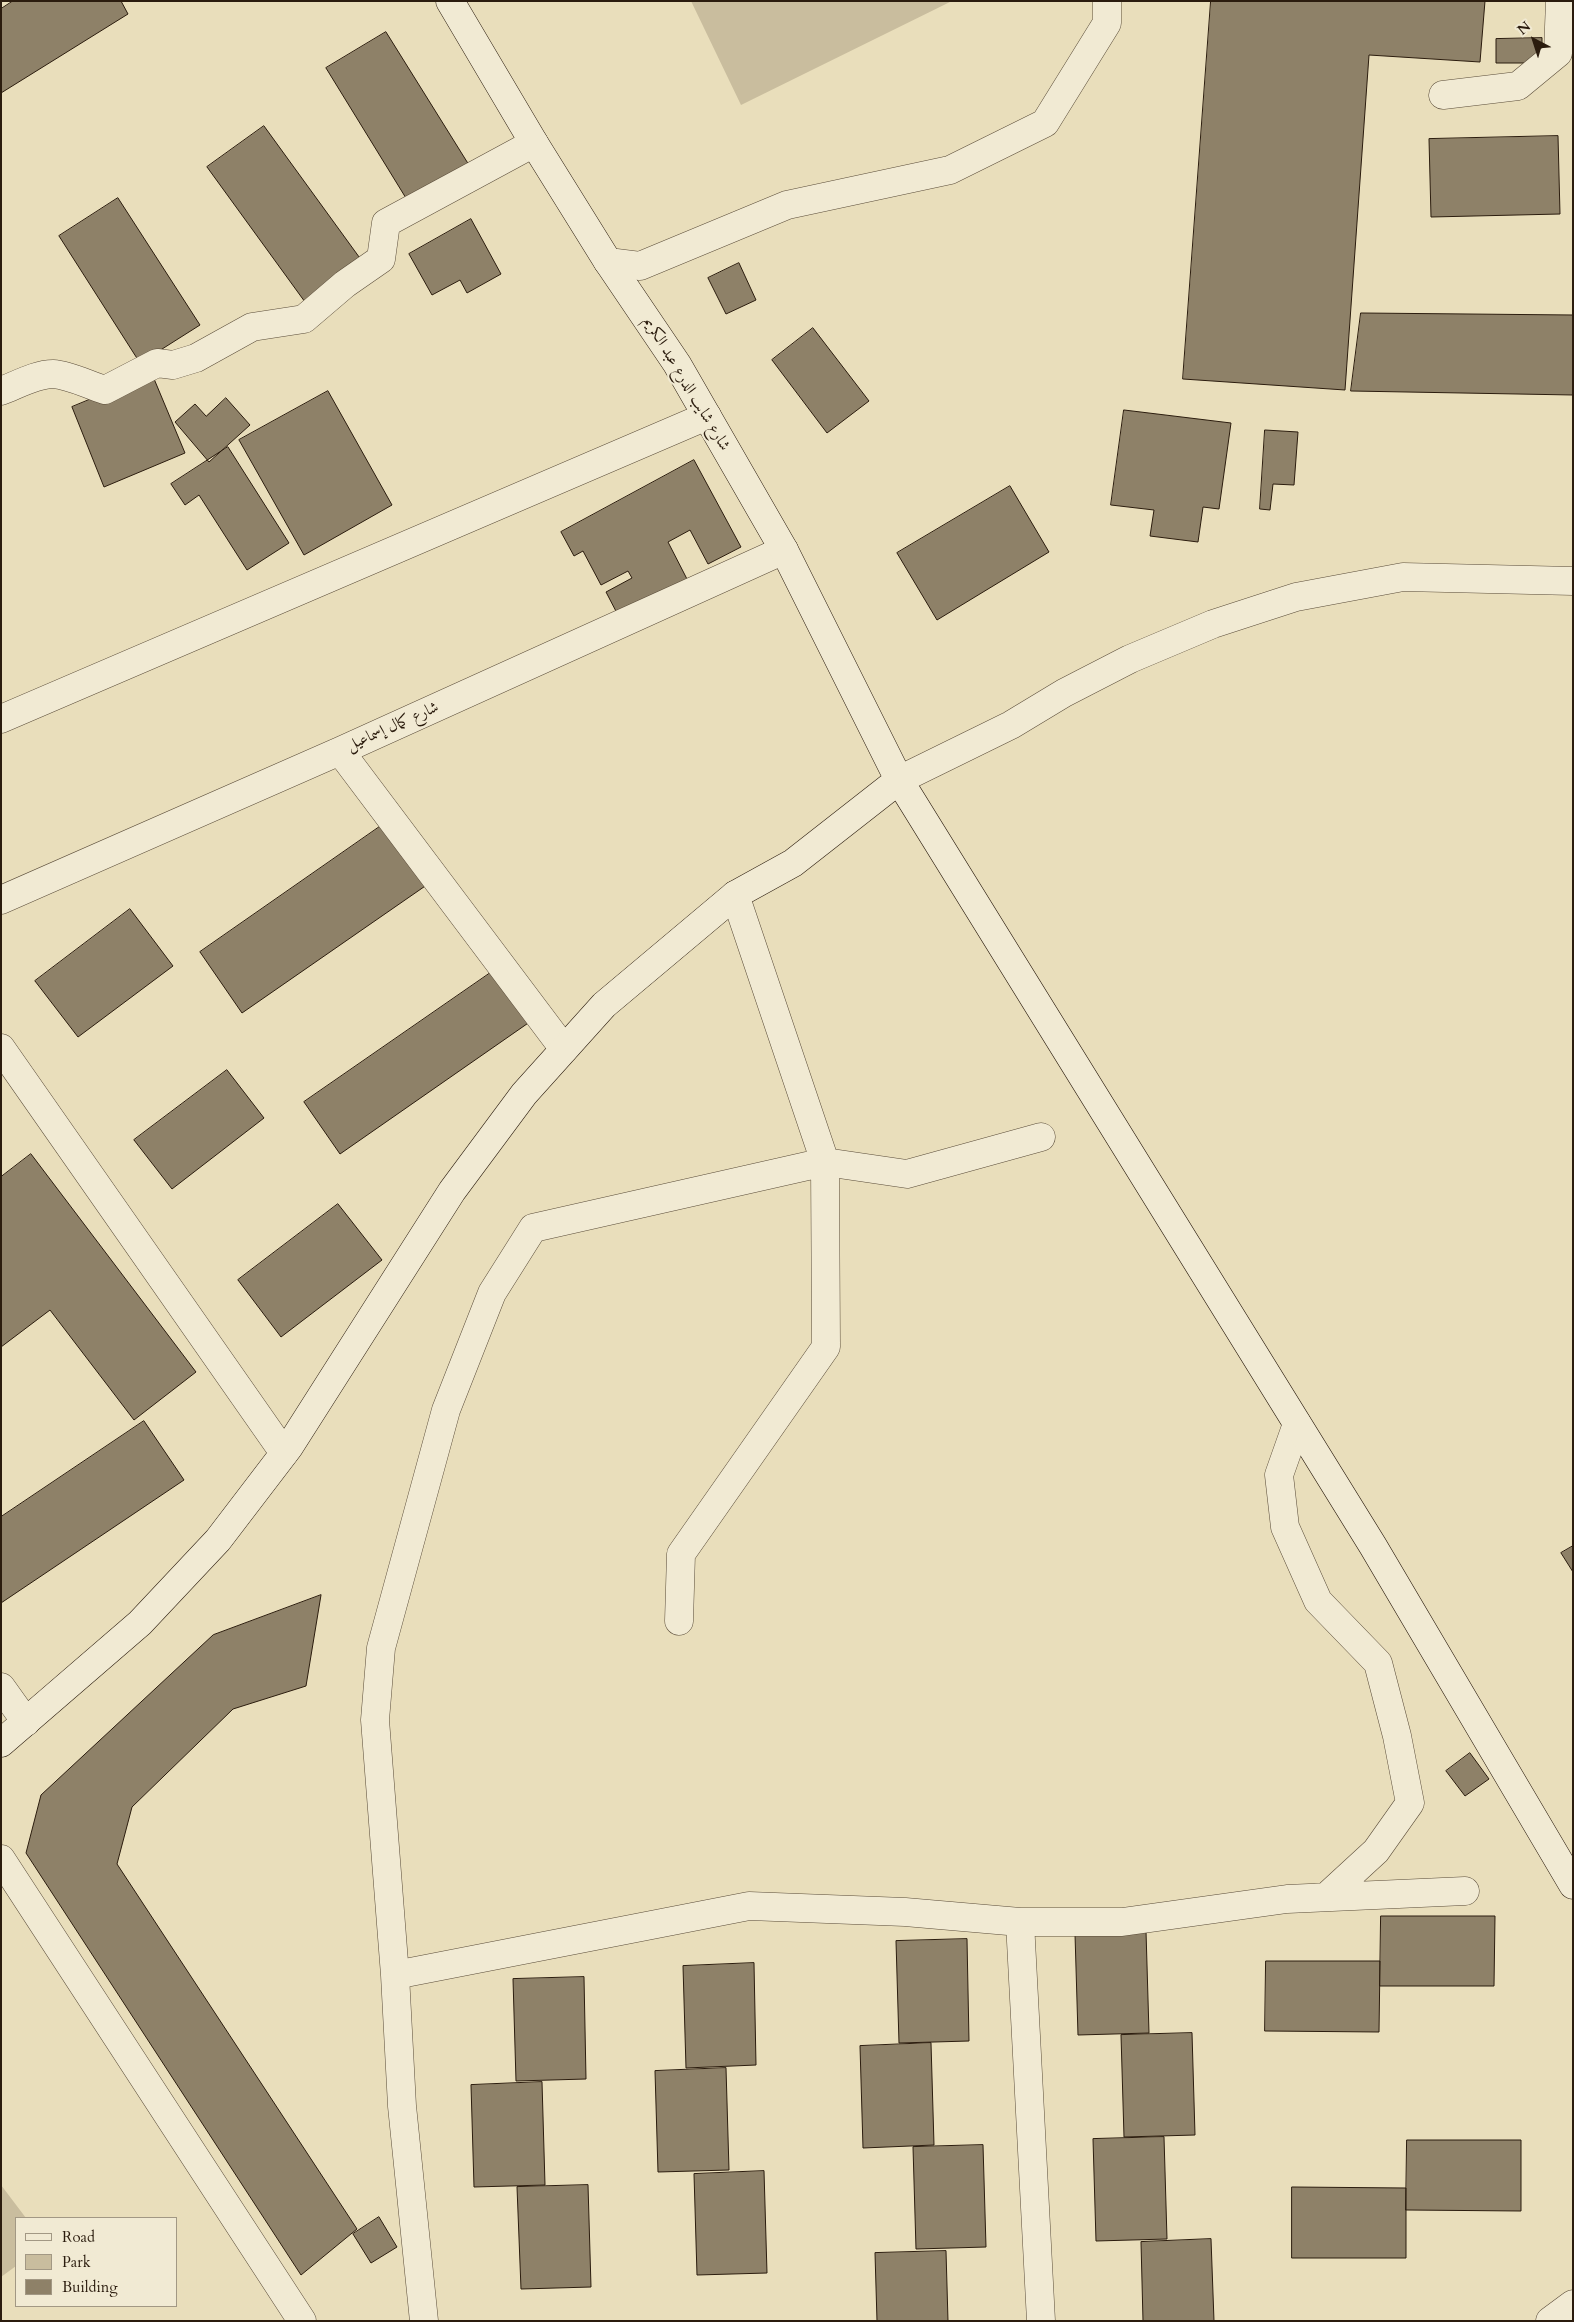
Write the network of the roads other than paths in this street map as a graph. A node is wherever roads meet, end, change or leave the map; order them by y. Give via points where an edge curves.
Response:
1 (450, 1) edge
2 (1107, 1) edge
3 (1560, 1) edge
4 (1443, 94) dead end
5 (534, 143) junction
6 (608, 262) junction
7 (1, 391) edge
8 (706, 416) junction
9 (784, 550) junction
10 (1573, 581) edge
11 (1, 719) edge
12 (340, 751) junction
13 (898, 780) junction
14 (735, 895) junction
15 (1, 900) edge
16 (1, 1048) edge
17 (564, 1049) junction
18 (1041, 1137) dead end
19 (825, 1162) junction
20 (1297, 1424) junction
21 (284, 1453) junction
22 (679, 1621) dead end
23 (1, 1687) edge
24 (26, 1722) junction
25 (1, 1743) edge
26 (1, 1859) edge
27 (1573, 1885) edge
28 (1465, 1891) dead end
29 (1326, 1897) junction
30 (1020, 1922) junction
31 (395, 1975) junction
32 (1573, 2304) edge
33 (302, 2321) edge
34 (424, 2321) edge
35 (1041, 2321) edge
36 (1550, 2321) edge

1 - 5 street, شارع شايب الدرع عبد الكريم
2 - 6 street via 1107,23 1045,123 950,170 787,205 640,266
3 - 4 street via 1558,53 1518,86
5 - 6 street, شارع شايب الدرع عبد الكريم
5 - 7 street via 386,223 382,259 345,284 304,319 252,327 196,358 173,365 157,363 105,390 52,374 38,376
6 - 8 street, شارع شايب الدرع عبد الكريم via 677,364
8 - 9 street, شارع شايب الدرع عبد الكريم
8 - 11 street
9 - 12 street, شارع كمال إسماعيل
9 - 13 street, شارع شايب الدرع عبد الكريم
10 - 13 street via 1403,577 1296,598 1213,624 1130,659 1011,725
12 - 15 street, شارع كمال إسماعيل
12 - 17 street
13 - 14 street via 793,863
13 - 20 street, شارع شايب الدرع عبد الكريم
14 - 17 street via 604,1005
14 - 19 street
16 - 21 street
17 - 21 street via 524,1094 452,1191
18 - 19 street via 907,1174
19 - 22 street via 826,1348 681,1554
19 - 31 street via 533,1228 492,1293 446,1410 381,1648 375,1720
20 - 27 street, شارع شايب الدرع عبد الكريم via 1373,1546
20 - 29 street via 1279,1475 1285,1527 1318,1601 1378,1662 1410,1803 1376,1852
21 - 24 street via 218,1540 140,1623
23 - 24 street
24 - 25 street
26 - 33 street
28 - 29 street
29 - 30 street via 1287,1899 1122,1922
30 - 31 street via 905,1912 749,1906
30 - 35 street
31 - 34 street via 402,2106
32 - 36 street

